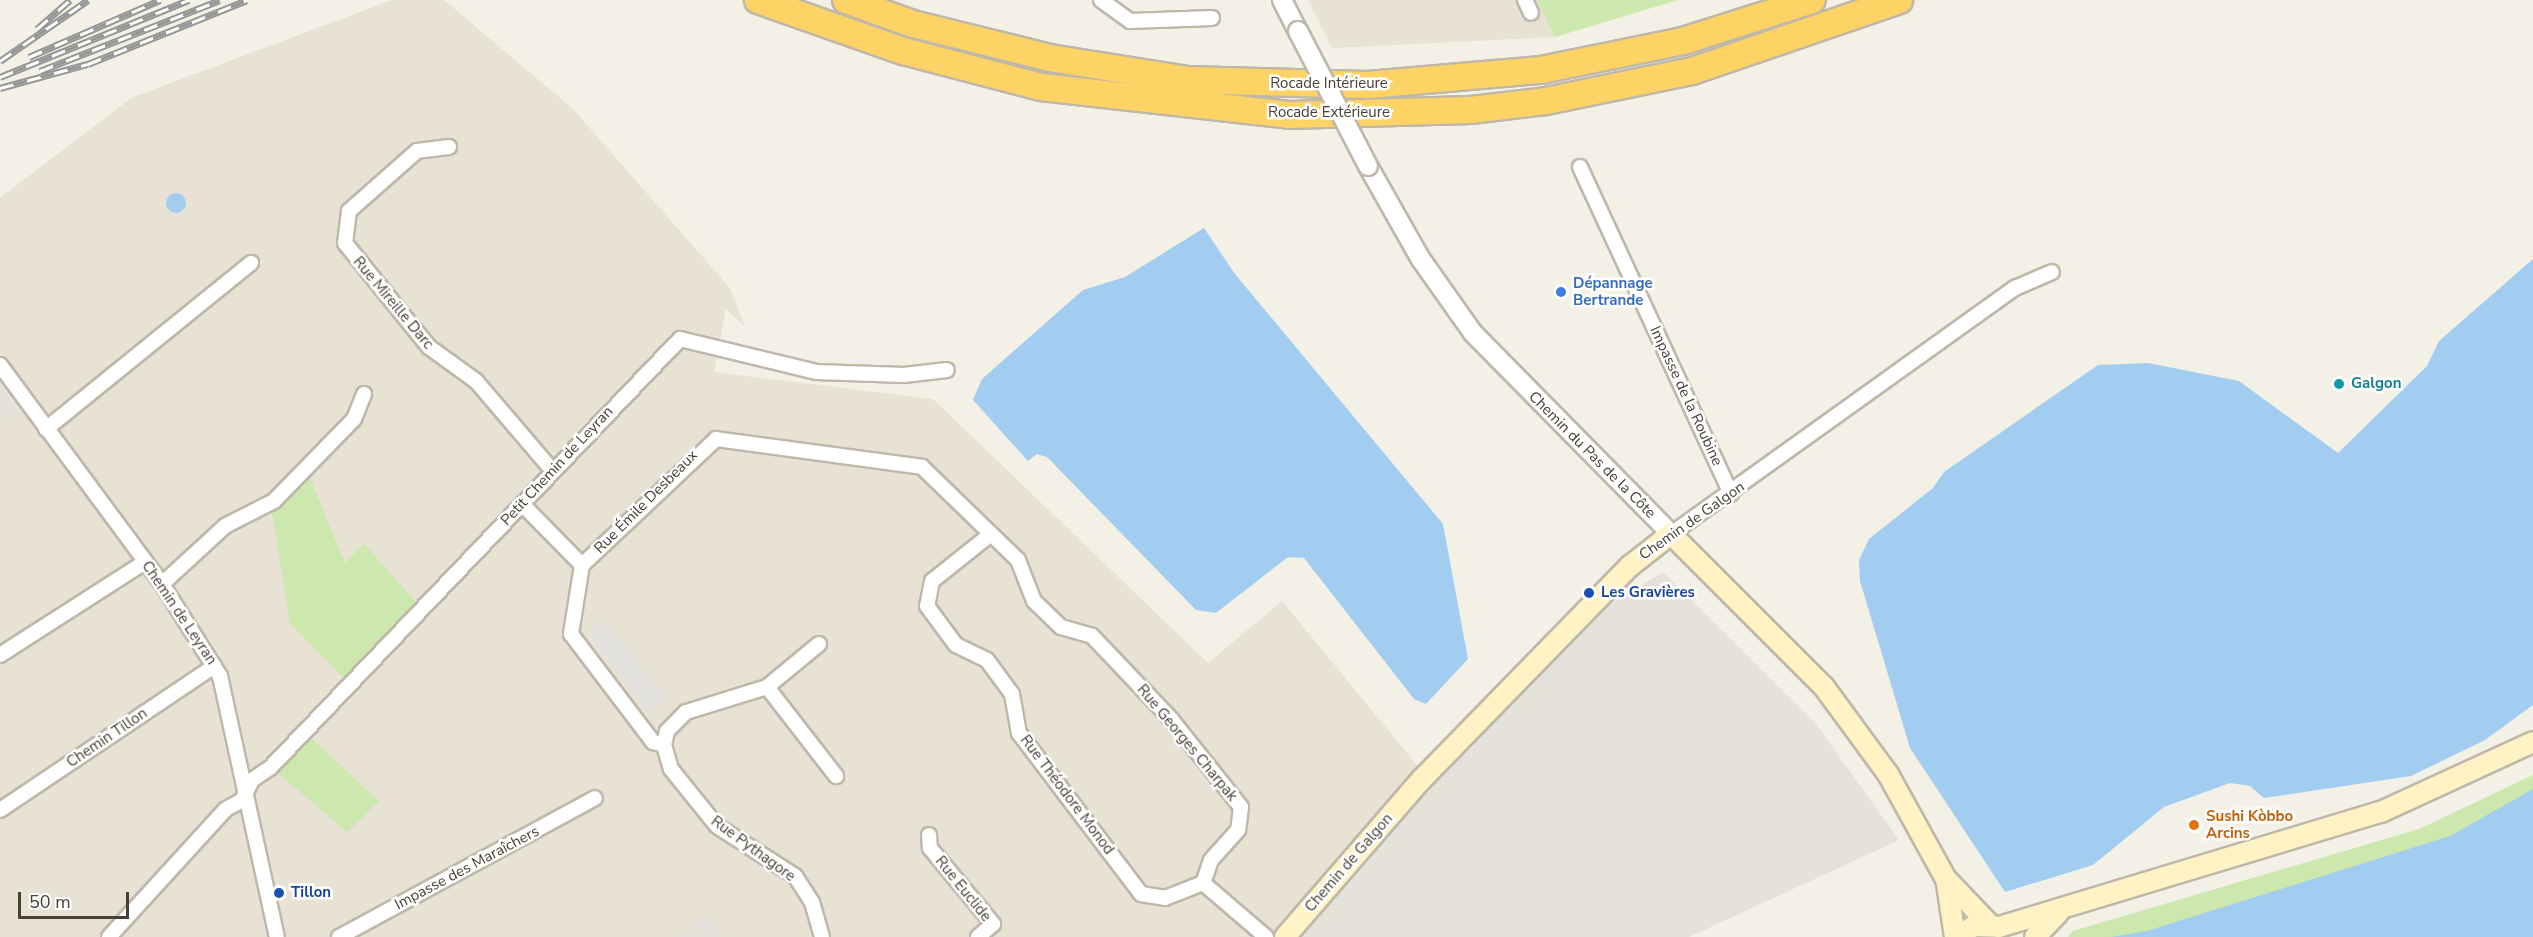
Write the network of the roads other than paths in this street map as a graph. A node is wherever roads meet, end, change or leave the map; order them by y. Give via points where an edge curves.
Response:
1 (758, 0) edge
2 (846, 0) edge
3 (1101, 0) edge
4 (1282, 0) edge
5 (1525, 0) edge
6 (1812, 0) edge
7 (1899, 0) edge
8 (1531, 13) dead end
9 (1212, 18) dead end
10 (449, 147) dead end
11 (1580, 167) dead end
12 (251, 263) dead end
13 (2052, 272) dead end
14 (0, 364) edge
15 (947, 370) dead end
16 (364, 394) dead end
17 (46, 429) junction
18 (747, 442) joint
19 (553, 471) junction
20 (1731, 494) junction
21 (522, 504) junction
22 (991, 534) junction
23 (1671, 534) junction
24 (145, 562) junction
25 (582, 565) junction
26 (162, 584) junction
27 (819, 644) dead end
28 (0, 655) edge
29 (214, 666) junction
30 (767, 687) junction
31 (2533, 742) edge
32 (664, 745) junction
33 (836, 776) dead end
34 (247, 789) junction
35 (595, 798) dead end
36 (0, 810) edge
37 (929, 835) dead end
38 (1946, 879) junction
39 (1203, 883) junction
40 (2061, 911) junction
41 (2001, 930) edge
42 (109, 937) edge
43 (277, 937) edge
44 (339, 937) edge
45 (822, 937) edge
46 (978, 937) edge
47 (1266, 937) edge
48 (1285, 937) edge
49 (1956, 937) edge
50 (2035, 937) edge

1 - 7 highway, Rocade Extérieure via 903,51 1041,87 1289,115 1471,110 1546,101 1692,71
2 - 6 highway, Rocade Intérieure via 913,24 1061,60 1188,80 1368,86 1541,70 1683,41
3 - 9 street via 1130,21
4 - 23 street, Chemin du Pas de la Côte, bridge via 1420,258 1473,333
5 - 8 street
10 - 19 street, Rue Mireille Darc via 417,151 349,211 345,243 429,347 476,381
11 - 20 street, Impasse de la Roubine
12 - 17 street
13 - 20 street, Chemin de Galgon via 2014,288
14 - 17 street, Chemin de Leyran
15 - 19 street, Petit Chemin de Leyran via 904,375 816,372 680,339
16 - 26 street via 354,419 274,501 225,526
17 - 24 street, Chemin de Leyran
18 - 22 street, Rue Georges Charpak via 922,467
18 - 25 street, Rue Émile Desbeaux via 705,443
19 - 21 street, Petit Chemin de Leyran
20 - 23 street, Chemin de Galgon
21 - 25 street
21 - 34 street, Petit Chemin de Leyran
22 - 39 street, Rue Georges Charpak via 1018,560 1034,601 1061,627 1092,636 1171,719 1241,807 1238,830 1210,860
22 - 39 street, Rue Théodore Monod via 932,581 927,606 956,645 987,660 1012,694 1019,733 1141,894 1165,898
23 - 38 main road, Chemin du Pas de la Côte via 1854,724
23 - 48 main road, Chemin de Galgon via 1630,566 1422,778
24 - 26 street, Chemin de Leyran
24 - 28 street
25 - 32 street via 572,634 653,742
26 - 29 street, Chemin de Leyran
27 - 30 street
29 - 34 street, Chemin de Leyran
29 - 36 street, Chemin Tillon
30 - 32 street via 686,712 667,731
30 - 33 street
31 - 40 main road via 2382,812
32 - 45 street, Rue Pythagore via 670,769 717,826 795,876 812,902
34 - 42 street, Petit Chemin de Leyran
34 - 43 street, Chemin de Leyran
35 - 44 street, Impasse des Maraîchers
37 - 46 street, Rue Euclide via 930,848 993,924
38 - 41 main road, Chemin du Pas de la Côte
38 - 49 main road, Chemin du Pas de la Côte
39 - 47 street
40 - 41 main road
40 - 50 main road
41 - 49 main road via 1974,926

